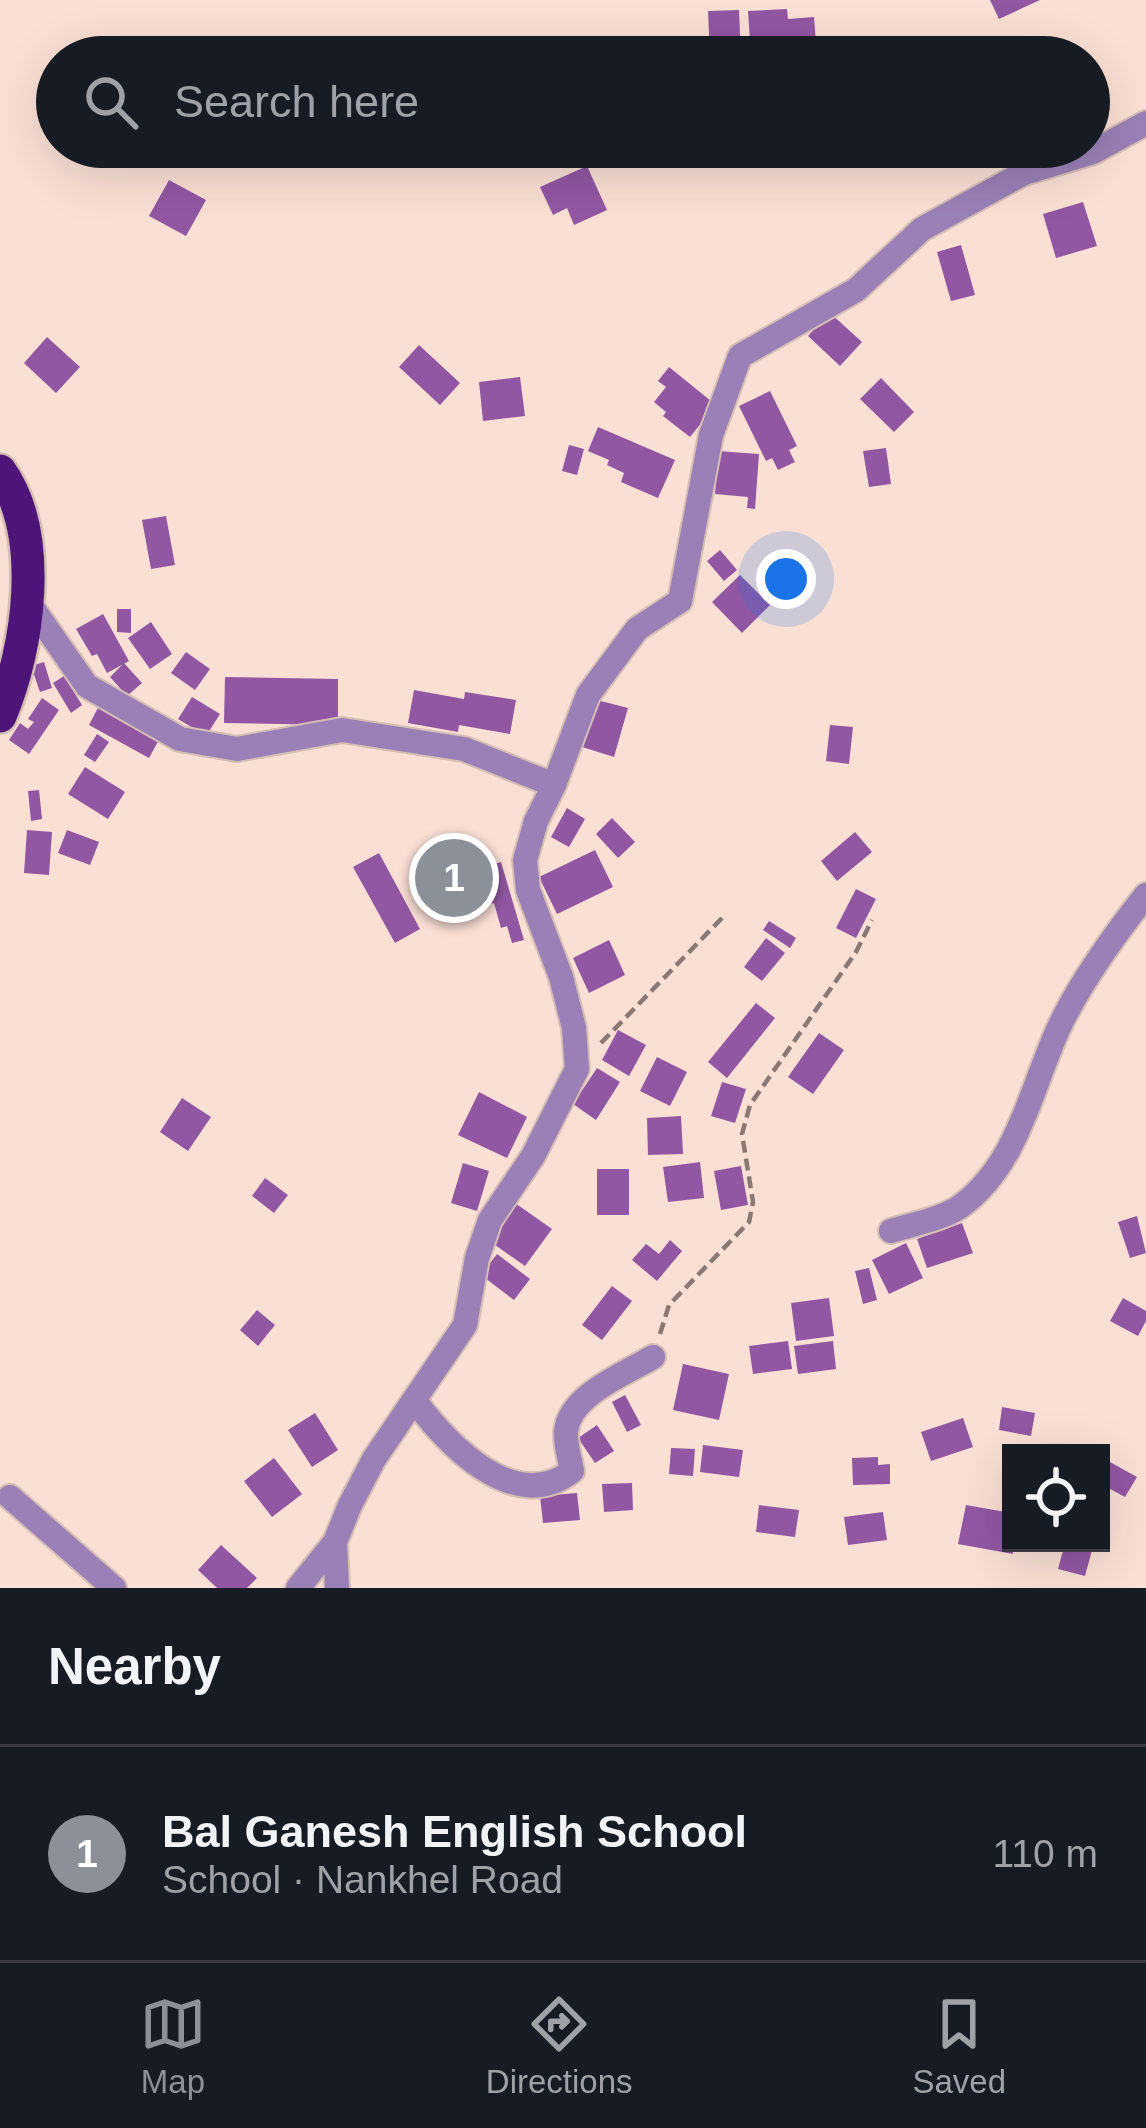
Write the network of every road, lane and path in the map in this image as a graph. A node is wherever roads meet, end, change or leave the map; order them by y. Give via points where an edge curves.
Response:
1 (1146, 123) edge
2 (1110, 143) edge
3 (1040, 168) edge
4 (0, 471) edge
5 (27, 600) junction
6 (0, 716) edge
7 (554, 785) junction
8 (1146, 895) edge
9 (724, 917) dead end
10 (872, 920) dead end
11 (577, 1069) junction
12 (891, 1231) dead end
13 (653, 1357) joint
14 (415, 1401) junction
15 (10, 1497) dead end
16 (335, 1541) junction
17 (114, 1588) edge
18 (298, 1588) edge
19 (337, 1588) edge

1 - 2 street
3 - 7 street via 922,229 856,290 740,356 711,435 680,601 637,629 588,695
4 - 5 highway via 26,525
5 - 6 highway
5 - 7 street via 86,686 180,739 237,749 342,730 464,749
7 - 11 street via 525,860 570,1011
8 - 12 street via 1087,977 1037,1091 983,1186 958,1209
9 - 11 path
10 - 13 path via 750,1105 742,1134 753,1202 748,1222 670,1305
11 - 14 street via 490,1220 465,1325
13 - 14 street via 571,1413 565,1434 572,1471 558,1482 521,1487 483,1469
14 - 16 street via 374,1459
15 - 17 street
16 - 18 street
16 - 19 street

